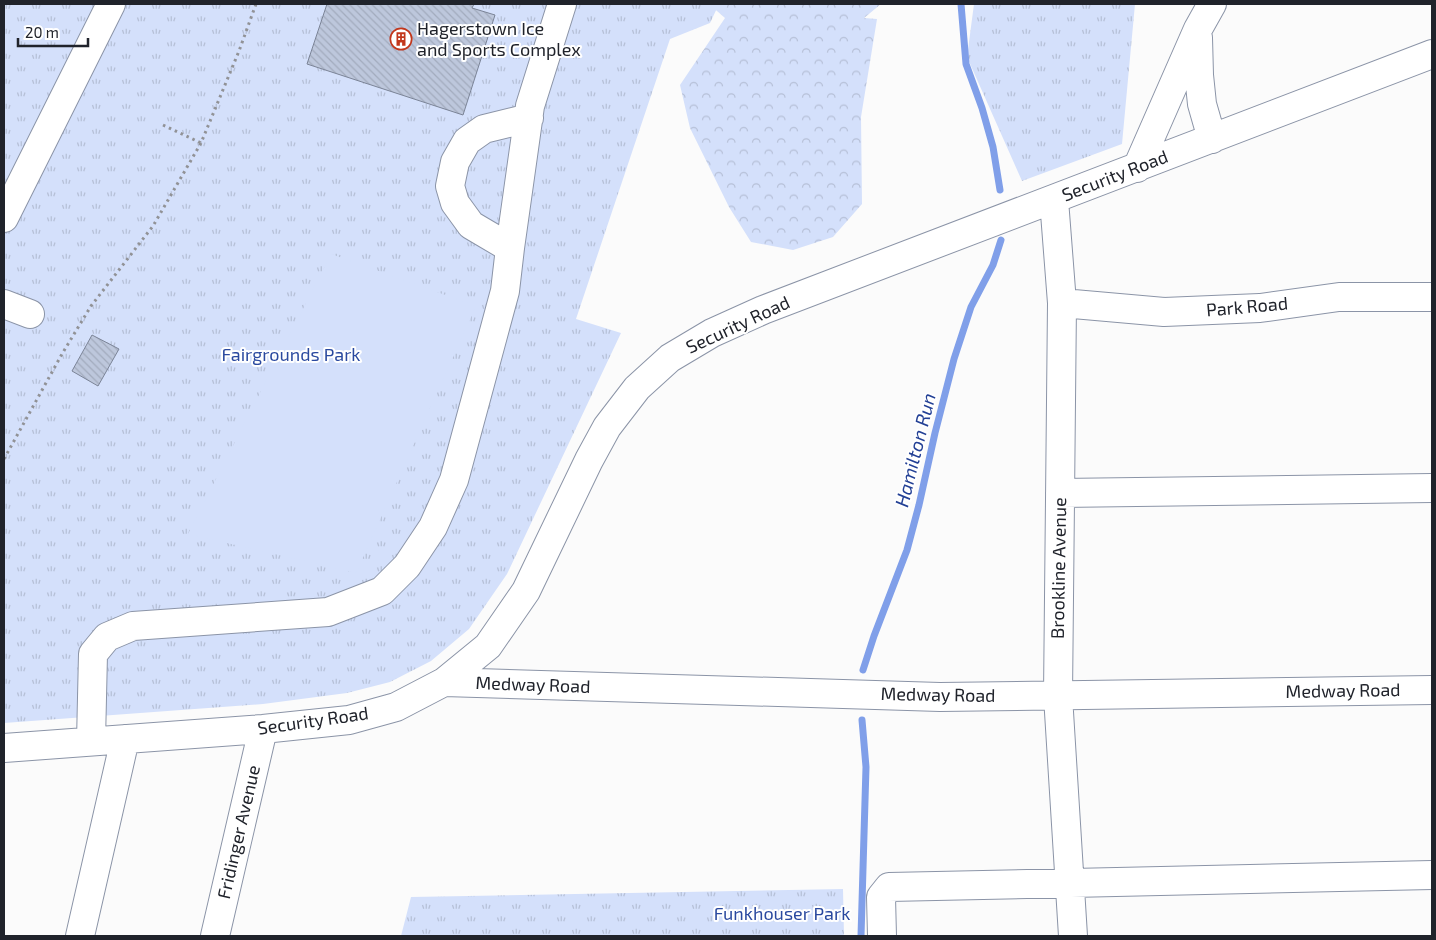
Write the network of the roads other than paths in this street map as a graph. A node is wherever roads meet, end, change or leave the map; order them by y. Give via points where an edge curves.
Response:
1 (111, 4) edge
2 (562, 4) edge
3 (1212, 4) edge
4 (1198, 29) junction
5 (1432, 54) edge
6 (529, 118) junction
7 (1212, 139) junction
8 (1137, 168) junction
9 (1054, 200) junction
10 (4, 218) edge
11 (510, 248) junction
12 (1432, 296) edge
13 (1062, 303) junction
14 (4, 304) edge
15 (30, 314) dead end
16 (1432, 488) edge
17 (1060, 492) junction
18 (444, 682) junction
19 (1432, 690) edge
20 (1058, 696) junction
21 (263, 729) junction
22 (125, 739) junction
23 (91, 741) junction
24 (4, 748) edge
25 (1432, 875) edge
26 (1070, 884) junction
27 (80, 936) edge
28 (216, 936) edge
29 (882, 936) edge
30 (1073, 936) edge

1 - 10 street
2 - 6 street
3 - 4 street
4 - 7 street via 1202,104
4 - 8 street
5 - 7 street, Security Road
6 - 11 street
6 - 11 street via 484,129 467,141 455,162 450,186 455,203 471,225
7 - 8 street, Security Road
8 - 9 street, Security Road
9 - 13 street, Brookline Avenue
9 - 18 street, Security Road via 763,310 712,333 670,358 637,388 607,427 526,590 488,646
11 - 23 street via 506,291 454,480 433,527 407,566 382,590 328,612 133,626 107,637 93,654
12 - 13 street, Park Road via 1340,296 1260,308 1164,312
13 - 17 street, Brookline Avenue
14 - 15 street
16 - 17 street
17 - 20 street, Brookline Avenue
18 - 20 street, Medway Road via 940,697
18 - 21 street, Security Road via 396,707 349,720
19 - 20 street, Medway Road
20 - 26 street, Brookline Avenue
21 - 22 street, Security Road
21 - 28 street, Fridinger Avenue
22 - 23 street, Security Road
22 - 27 street
23 - 24 street, Security Road
25 - 26 street
26 - 29 street via 889,887 881,897
26 - 30 street, Brookline Avenue

